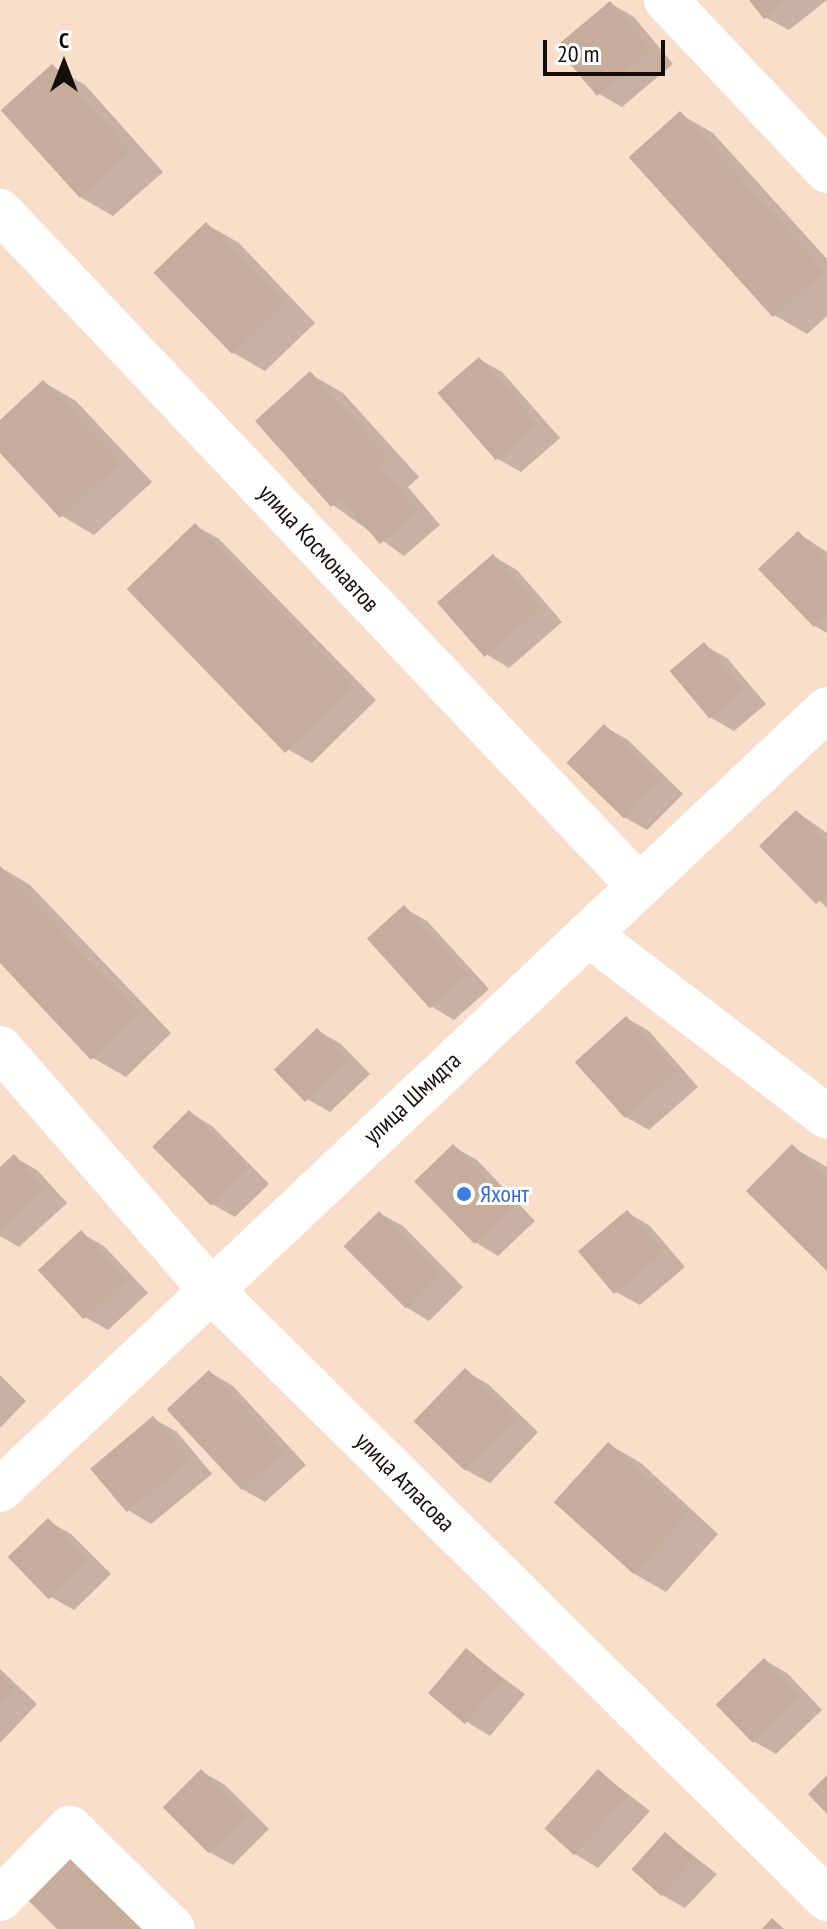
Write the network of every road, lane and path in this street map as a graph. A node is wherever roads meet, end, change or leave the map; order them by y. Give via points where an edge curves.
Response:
1 (666, 0) edge
2 (827, 171) edge
3 (0, 211) edge
4 (827, 709) edge
5 (639, 886) junction
6 (588, 934) junction
7 (0, 1048) edge
8 (827, 1117) edge
9 (210, 1289) junction
10 (0, 1490) edge
11 (0, 1899) edge
12 (827, 1899) edge
13 (173, 1929) edge

1 - 2 street
3 - 5 street, улица Космонавтов
4 - 5 street, улица Шмидта
5 - 6 street, улица Шмидта
6 - 8 street
6 - 9 street, улица Шмидта
7 - 9 street, улица Атласова
9 - 10 street, улица Шмидта
9 - 12 street, улица Атласова
11 - 13 street via 70,1828

